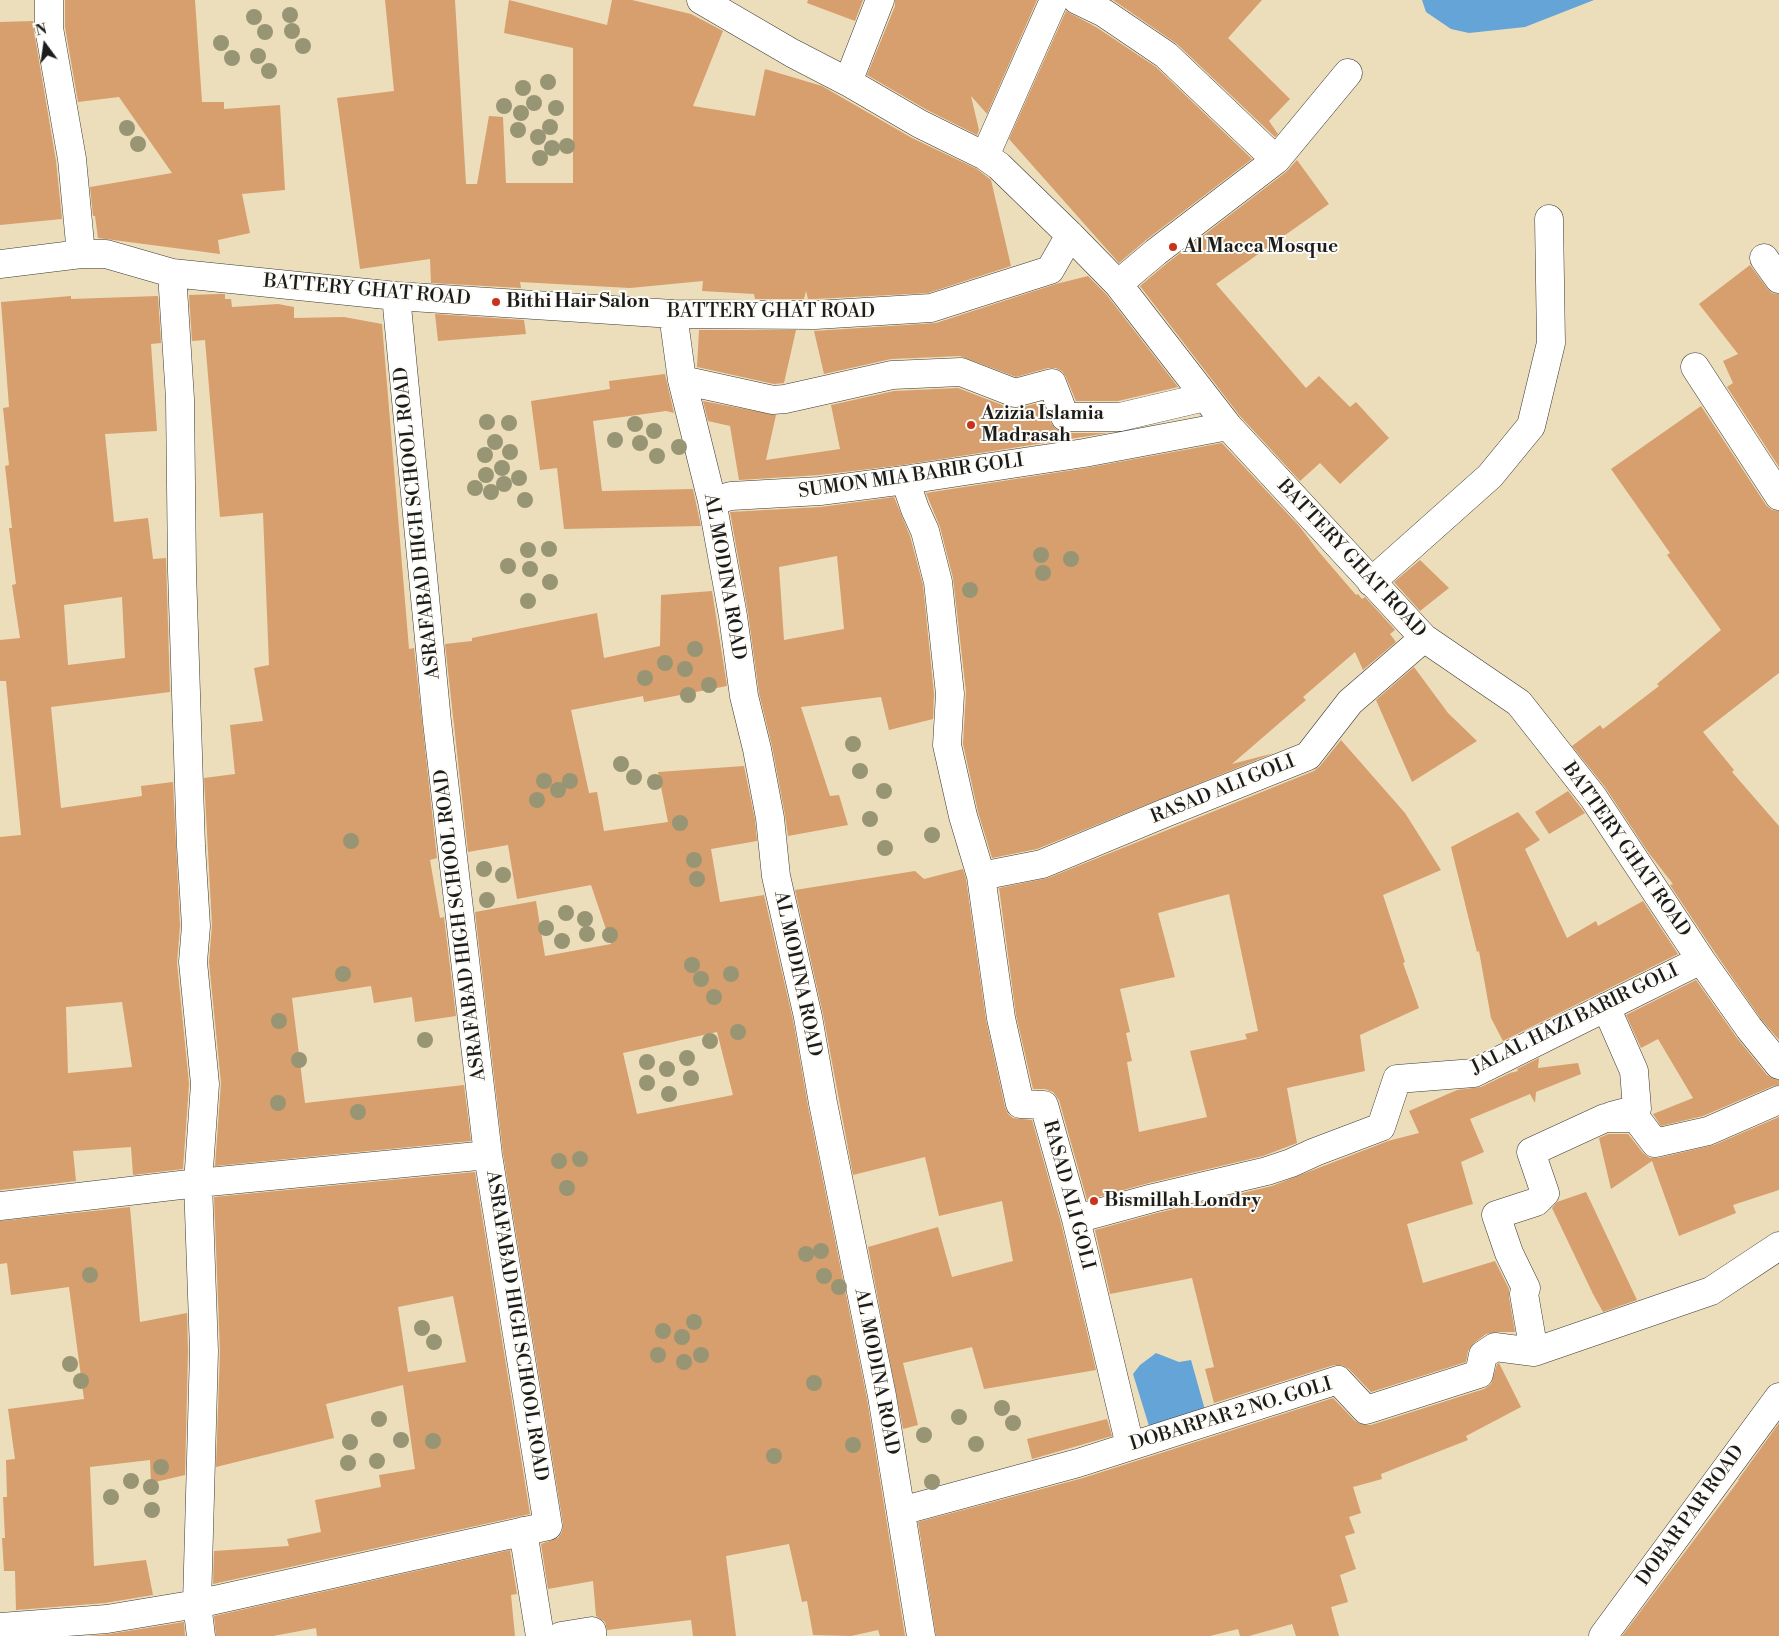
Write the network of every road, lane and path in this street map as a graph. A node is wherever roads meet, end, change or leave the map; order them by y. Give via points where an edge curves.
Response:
1 (49, 0) edge
2 (701, 0) edge
3 (880, 0) edge
4 (1054, 0) edge
5 (1077, 0) edge
6 (1348, 73) dead end
7 (848, 82) junction
8 (985, 156) junction
9 (1276, 160) junction
10 (1550, 219) dead end
11 (1070, 235) junction
12 (81, 254) junction
13 (0, 264) edge
14 (172, 273) junction
15 (1118, 284) junction
16 (396, 296) junction
17 (672, 314) junction
18 (1695, 367) dead end
19 (682, 380) junction
20 (1205, 397) junction
21 (1228, 426) junction
22 (906, 480) junction
23 (1779, 496) edge
24 (712, 501) junction
25 (1371, 582) junction
26 (1424, 638) junction
27 (981, 876) junction
28 (1701, 960) junction
29 (1606, 1007) junction
30 (1779, 1065) edge
31 (1779, 1100) edge
32 (1605, 1118) junction
33 (488, 1154) junction
34 (198, 1184) junction
35 (0, 1206) edge
36 (1076, 1219) junction
37 (1779, 1246) edge
38 (1534, 1352) junction
39 (1779, 1396) edge
40 (1130, 1446) junction
41 (901, 1511) junction
42 (523, 1531) junction
43 (197, 1604) junction
44 (0, 1627) edge
45 (200, 1636) edge
46 (540, 1636) edge
47 (561, 1636) edge
48 (592, 1636) edge
49 (921, 1636) edge
50 (1603, 1636) edge

1 - 12 street via 49,28 72,159
2 - 7 street, BATTERY GHAT ROAD
3 - 7 street
4 - 8 street
5 - 9 street via 1104,13 1166,55
6 - 9 street
7 - 8 street, BATTERY GHAT ROAD via 920,124
8 - 11 street, BATTERY GHAT ROAD
9 - 15 street
10 - 25 street via 1551,343 1531,426 1490,476
11 - 15 street, BATTERY GHAT ROAD
11 - 17 street, BATTERY GHAT ROAD via 1050,270 931,308 815,315
12 - 13 street, BATTERY GHAT ROAD
12 - 14 street, BATTERY GHAT ROAD via 106,254
14 - 16 street, BATTERY GHAT ROAD
14 - 34 street via 180,399 182,571 196,926 193,962 205,1084
15 - 20 street, BATTERY GHAT ROAD
16 - 17 street, BATTERY GHAT ROAD
16 - 33 street, ASRAFABAD HIGH SCHOOL ROAD via 437,722
17 - 19 street, AL MODINA ROAD
18 - 23 street
19 - 20 street via 785,400 892,376 961,372 1015,394 1052,384 1065,417 1120,417
19 - 24 street, AL MODINA ROAD
20 - 21 street, BATTERY GHAT ROAD
21 - 22 street, SUMON MIA BARIR GOLI
21 - 25 street, BATTERY GHAT ROAD
22 - 24 street, SUMON MIA BARIR GOLI via 820,491 731,496
22 - 27 street, RASAD ALI GOLI via 925,531 938,582 950,694 947,745 962,816
24 - 41 street, AL MODINA ROAD via 734,616 744,696 770,818 776,876 808,1017 882,1396
25 - 26 street, BATTERY GHAT ROAD
26 - 27 street, RASAD ALI GOLI via 1350,702 1308,756 1042,864
26 - 28 street, BATTERY GHAT ROAD via 1518,703 1593,797
27 - 36 street, RASAD ALI GOLI via 1001,1018 1020,1104 1044,1105
28 - 29 street, JALAL HAZI BARIR GOLI
28 - 30 street, BATTERY GHAT ROAD
29 - 32 street via 1634,1071 1637,1109
29 - 36 street, JALAL HAZI BARIR GOLI via 1474,1073 1397,1079 1381,1127 1267,1171
31 - 32 street via 1708,1131 1656,1143 1636,1118
32 - 38 street via 1530,1152 1545,1192 1536,1202 1496,1215 1526,1288 1524,1294
33 - 34 street
33 - 42 street, ASRAFABAD HIGH SCHOOL ROAD via 548,1526
34 - 35 street
34 - 43 street via 204,1351
36 - 40 street, RASAD ALI GOLI
37 - 38 street, DOBARPAR 2 NO. GOLI via 1711,1291
38 - 40 street, DOBARPAR 2 NO. GOLI via 1495,1347 1483,1355 1479,1374 1366,1410 1338,1380
39 - 50 street, DOBAR PAR ROAD
40 - 41 street, DOBARPAR 2 NO. GOLI
41 - 49 street, AL MODINA ROAD
42 - 43 street
42 - 46 street
43 - 44 street via 107,1619
43 - 45 street
47 - 48 street via 592,1632

